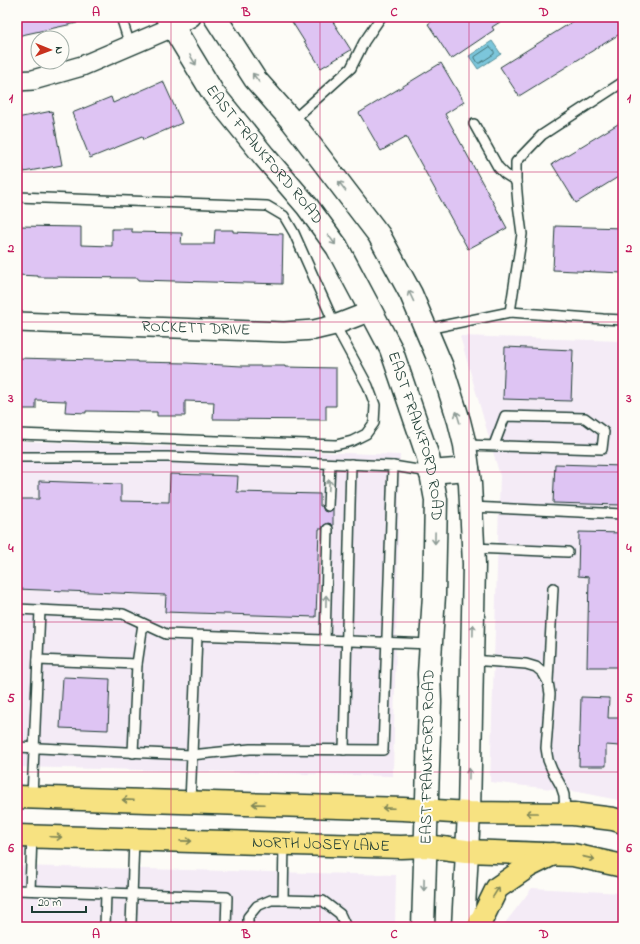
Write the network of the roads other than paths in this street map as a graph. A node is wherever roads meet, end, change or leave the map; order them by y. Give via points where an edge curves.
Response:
1 (121, 17) edge
2 (215, 17) edge
3 (381, 17) edge
4 (176, 20) edge
5 (130, 45) junction
6 (17, 81) edge
7 (623, 82) edge
8 (292, 121) junction
9 (474, 124) dead end
10 (516, 180) junction
11 (17, 197) edge
12 (371, 311) junction
13 (510, 312) junction
14 (623, 320) edge
15 (17, 322) edge
16 (335, 325) junction
17 (426, 330) junction
18 (17, 434) edge
19 (465, 445) junction
20 (494, 445) junction
21 (17, 457) edge
22 (330, 464) junction
23 (351, 464) junction
24 (393, 466) junction
25 (468, 469) junction
26 (430, 472) junction
27 (328, 506) dead end
28 (472, 507) junction
29 (623, 514) edge
30 (328, 529) dead end
31 (473, 548) junction
32 (568, 552) dead end
33 (552, 588) dead end
34 (17, 609) edge
35 (40, 610) junction
36 (144, 624) junction
37 (197, 636) junction
38 (325, 640) junction
39 (347, 641) junction
40 (387, 642) junction
41 (431, 644) junction
42 (38, 660) junction
43 (472, 660) junction
44 (137, 664) junction
45 (548, 682) junction
46 (17, 747) edge
47 (34, 748) junction
48 (344, 750) junction
49 (133, 753) junction
50 (191, 755) junction
51 (24, 797) edge
52 (190, 802) junction
53 (427, 810) junction
54 (468, 813) junction
55 (565, 814) junction
56 (623, 822) edge
57 (24, 836) edge
58 (134, 839) junction
59 (284, 843) junction
60 (426, 846) junction
61 (466, 851) junction
62 (554, 854) junction
63 (623, 866) edge
64 (17, 890) edge
65 (30, 890) junction
66 (106, 892) junction
67 (132, 893) junction
68 (284, 900) junction
69 (105, 927) edge
70 (131, 927) edge
71 (226, 927) edge
72 (248, 927) edge
73 (346, 927) edge
74 (423, 927) edge
75 (463, 927) edge
76 (478, 927) edge

1 - 5 lane
8 -> 2 main road via 255,79
3 - 8 lane via 351,68
4 - 5 street
4 -> 12 main road, EAST FRANKFORD ROAD via 213,93 307,206 337,247
5 - 6 street via 82,66 33,80
7 - 10 lane via 542,135 516,162
17 -> 8 main road via 411,294 379,235
9 - 10 lane via 498,166 505,174
10 - 13 lane via 522,234
11 - 16 lane via 267,206 284,216 294,233
12 - 16 street, ROCKETT DRIVE
12 - 26 main road, EAST FRANKFORD ROAD via 391,349 428,457
13 - 14 lane
13 - 17 lane
15 - 16 street, ROCKETT DRIVE via 284,332 314,330
16 - 18 lane via 368,386 375,405 374,423 366,434 352,441 336,445
19 -> 17 main road via 460,421
19 - 20 lane
19 - 25 main road
20 - 20 lane via 602,449 604,432 585,418 505,416
21 - 22 lane via 168,457
22 - 23 lane
27 -> 22 lane
23 - 24 lane
23 - 39 lane
24 - 26 lane
24 - 40 lane
25 - 26 main road
25 - 28 main road
26 -> 41 main road, EAST FRANKFORD ROAD via 436,500
28 - 29 lane
28 - 31 main road
38 -> 30 lane
31 - 32 lane
43 -> 31 main road
33 - 45 lane
34 - 35 lane
35 - 36 lane via 123,614
35 - 42 lane
36 - 37 lane via 166,634
36 - 44 lane
37 - 38 lane
37 - 50 lane
38 - 39 lane
39 - 40 lane
39 - 48 lane
40 - 41 lane
40 - 48 lane via 383,750
41 - 53 main road, EAST FRANKFORD ROAD
42 - 44 lane
42 - 47 lane
43 - 45 lane via 526,664 536,667
54 -> 43 main road
44 - 49 lane
45 - 55 lane via 550,694 546,748 548,760 564,795
46 - 47 lane
47 - 49 lane
47 - 51 lane
48 - 50 lane via 250,749
49 - 50 lane
50 - 52 lane
52 -> 51 main road
53 -> 52 main road
53 - 54 main road
53 - 60 main road, EAST FRANKFORD ROAD
55 -> 54 main road
54 - 61 main road
55 - 56 main road
57 -> 58 main road, NORTH JOSEY LANE
57 - 65 lane
58 -> 59 main road, NORTH JOSEY LANE
58 - 67 lane
59 - 60 main road, NORTH JOSEY LANE
59 - 68 lane
60 - 61 main road, NORTH JOSEY LANE
60 -> 74 main road, EAST FRANKFORD ROAD
61 - 62 main road, NORTH JOSEY LANE
61 - 75 main road
62 -> 63 main road, NORTH JOSEY LANE via 573,855
76 -> 62 main road via 498,888 529,866
64 - 65 lane
65 - 66 lane
66 - 67 lane
66 - 69 lane
67 - 70 lane
67 - 71 lane via 227,897
68 - 72 lane via 271,900 257,906 248,917
68 - 73 lane via 323,901 340,914

